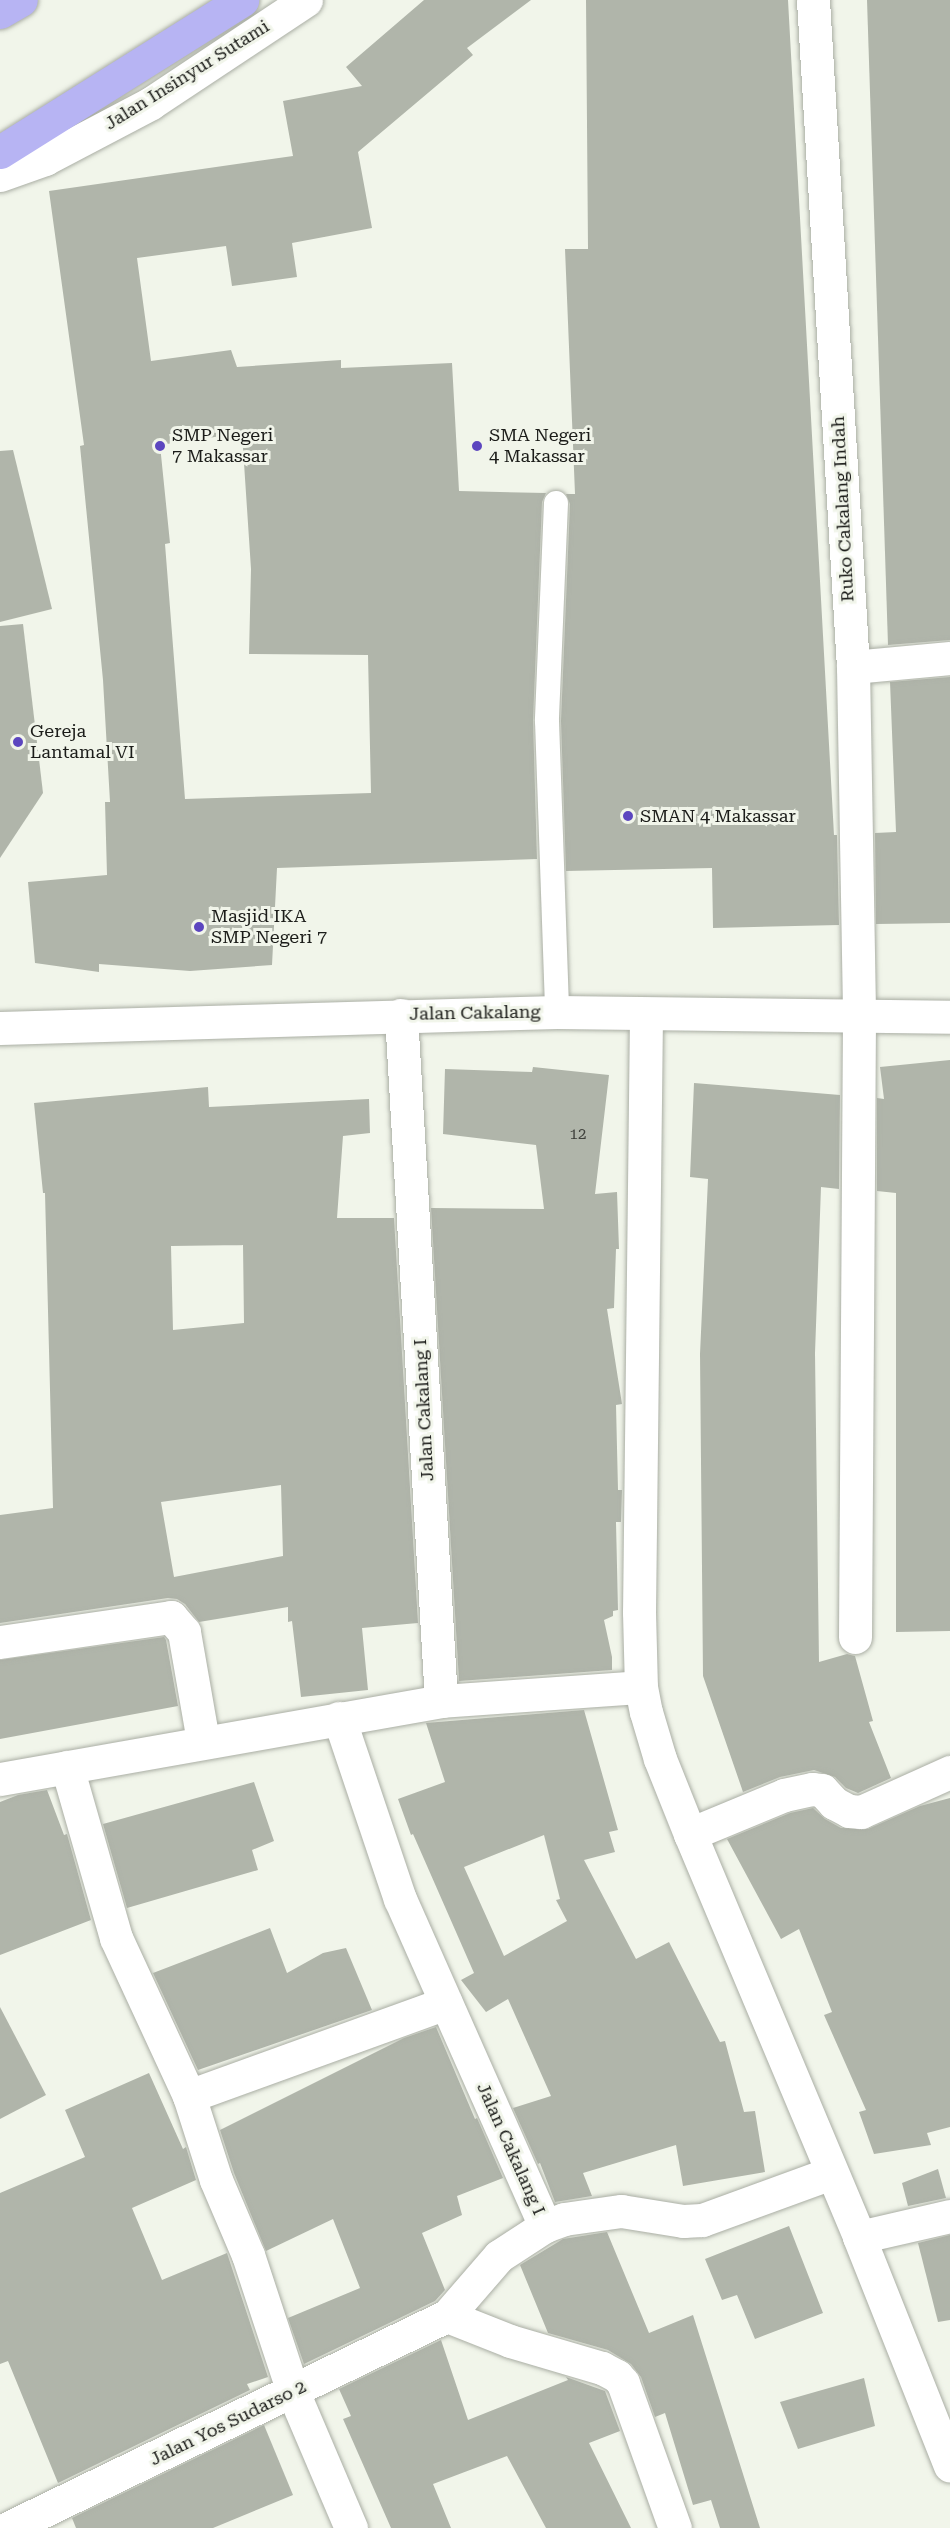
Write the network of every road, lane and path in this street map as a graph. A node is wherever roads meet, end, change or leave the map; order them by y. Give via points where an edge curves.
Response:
1 (21, 0) edge
2 (242, 0) edge
3 (306, 0) edge
4 (813, 0) edge
5 (0, 12) edge
6 (0, 152) edge
7 (0, 174) edge
8 (556, 503) dead end
9 (950, 658) edge
10 (853, 667) junction
11 (557, 1012) junction
12 (646, 1014) junction
13 (401, 1015) junction
14 (950, 1017) edge
15 (859, 1018) junction
16 (0, 1028) edge
17 (855, 1637) dead end
18 (0, 1642) edge
19 (641, 1687) junction
20 (441, 1701) junction
21 (339, 1718) junction
22 (203, 1741) junction
23 (67, 1767) junction
24 (950, 1772) edge
25 (0, 1779) edge
26 (690, 1834) junction
27 (446, 2002) junction
28 (189, 2096) junction
29 (831, 2173) junction
30 (950, 2216) edge
31 (545, 2226) junction
32 (859, 2237) junction
33 (447, 2316) junction
34 (293, 2392) junction
35 (950, 2466) edge
36 (8, 2528) edge
37 (351, 2528) edge
38 (675, 2528) edge

1 - 5 highway
2 - 6 highway
3 - 7 street, Jalan Insinyur Sutami via 151,102 45,159
4 - 10 street, Ruko Cakalang Indah
8 - 11 lane via 547,721
9 - 10 street
10 - 15 street, Ruko Cakalang Indah
11 - 12 street, Jalan Cakalang
11 - 13 street, Jalan Cakalang
12 - 15 street, Jalan Cakalang
12 - 19 street
13 - 16 street, Jalan Cakalang
13 - 20 street, Jalan Cakalang I
14 - 15 street, Jalan Cakalang
15 - 17 street, Ruko Cakalang Indah
18 - 22 street via 171,1617 184,1632
19 - 20 street
19 - 26 street via 660,1759
20 - 21 street
21 - 22 street
21 - 27 street, Jalan Cakalang I via 400,1899
22 - 23 street
23 - 25 street
23 - 28 street via 116,1938
24 - 26 street via 861,1812 849,1811 822,1791 812,1789 784,1795
26 - 29 street
27 - 28 street
27 - 31 street, Jalan Cakalang I
28 - 34 street
29 - 31 street, Jalan Cakalang I via 702,2220 683,2222 621,2211 564,2219
29 - 32 street
30 - 32 street
31 - 33 street via 499,2256
32 - 35 street
33 - 34 street, Jalan Yos Sudarso 2
33 - 38 street via 617,2376 623,2383
34 - 36 street, Jalan Yos Sudarso 2
34 - 37 street

